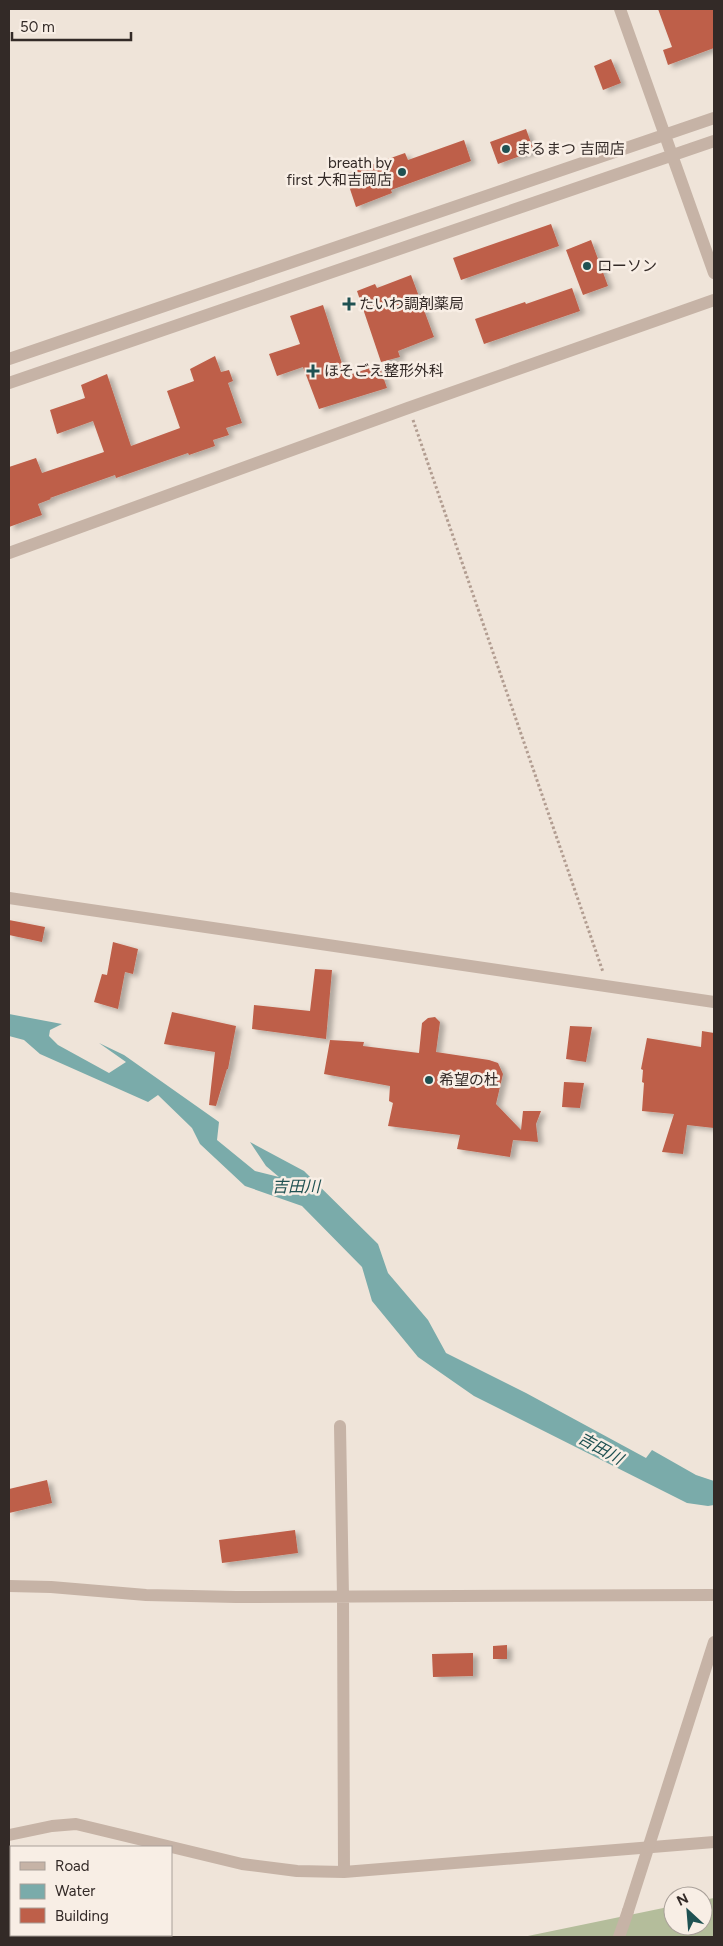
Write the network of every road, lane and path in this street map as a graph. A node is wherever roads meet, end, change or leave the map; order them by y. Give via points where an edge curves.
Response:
1 (620, 9) edge
2 (714, 118) edge
3 (666, 134) junction
4 (714, 141) edge
5 (674, 155) junction
6 (714, 273) edge
7 (714, 300) edge
8 (9, 359) edge
9 (9, 383) edge
10 (408, 408) junction
11 (9, 553) edge
12 (9, 898) edge
13 (609, 987) junction
14 (714, 1002) edge
15 (340, 1426) dead end
16 (9, 1586) edge
17 (714, 1595) edge
18 (343, 1596) junction
19 (714, 1642) edge
20 (9, 1835) edge
21 (714, 1842) edge
22 (167, 1846) edge
23 (172, 1847) edge
24 (344, 1872) junction
25 (620, 1937) edge

1 - 3 street
2 - 3 street
3 - 5 street
3 - 8 street
4 - 5 street
5 - 6 street
5 - 9 street
7 - 10 street
10 - 11 street
10 - 13 path
12 - 13 street
13 - 14 street
15 - 18 street
16 - 18 street via 146,1595
17 - 18 street
18 - 24 street
19 - 25 street, bridge
20 - 22 street via 76,1824
21 - 24 street
23 - 24 street via 242,1864 297,1871

